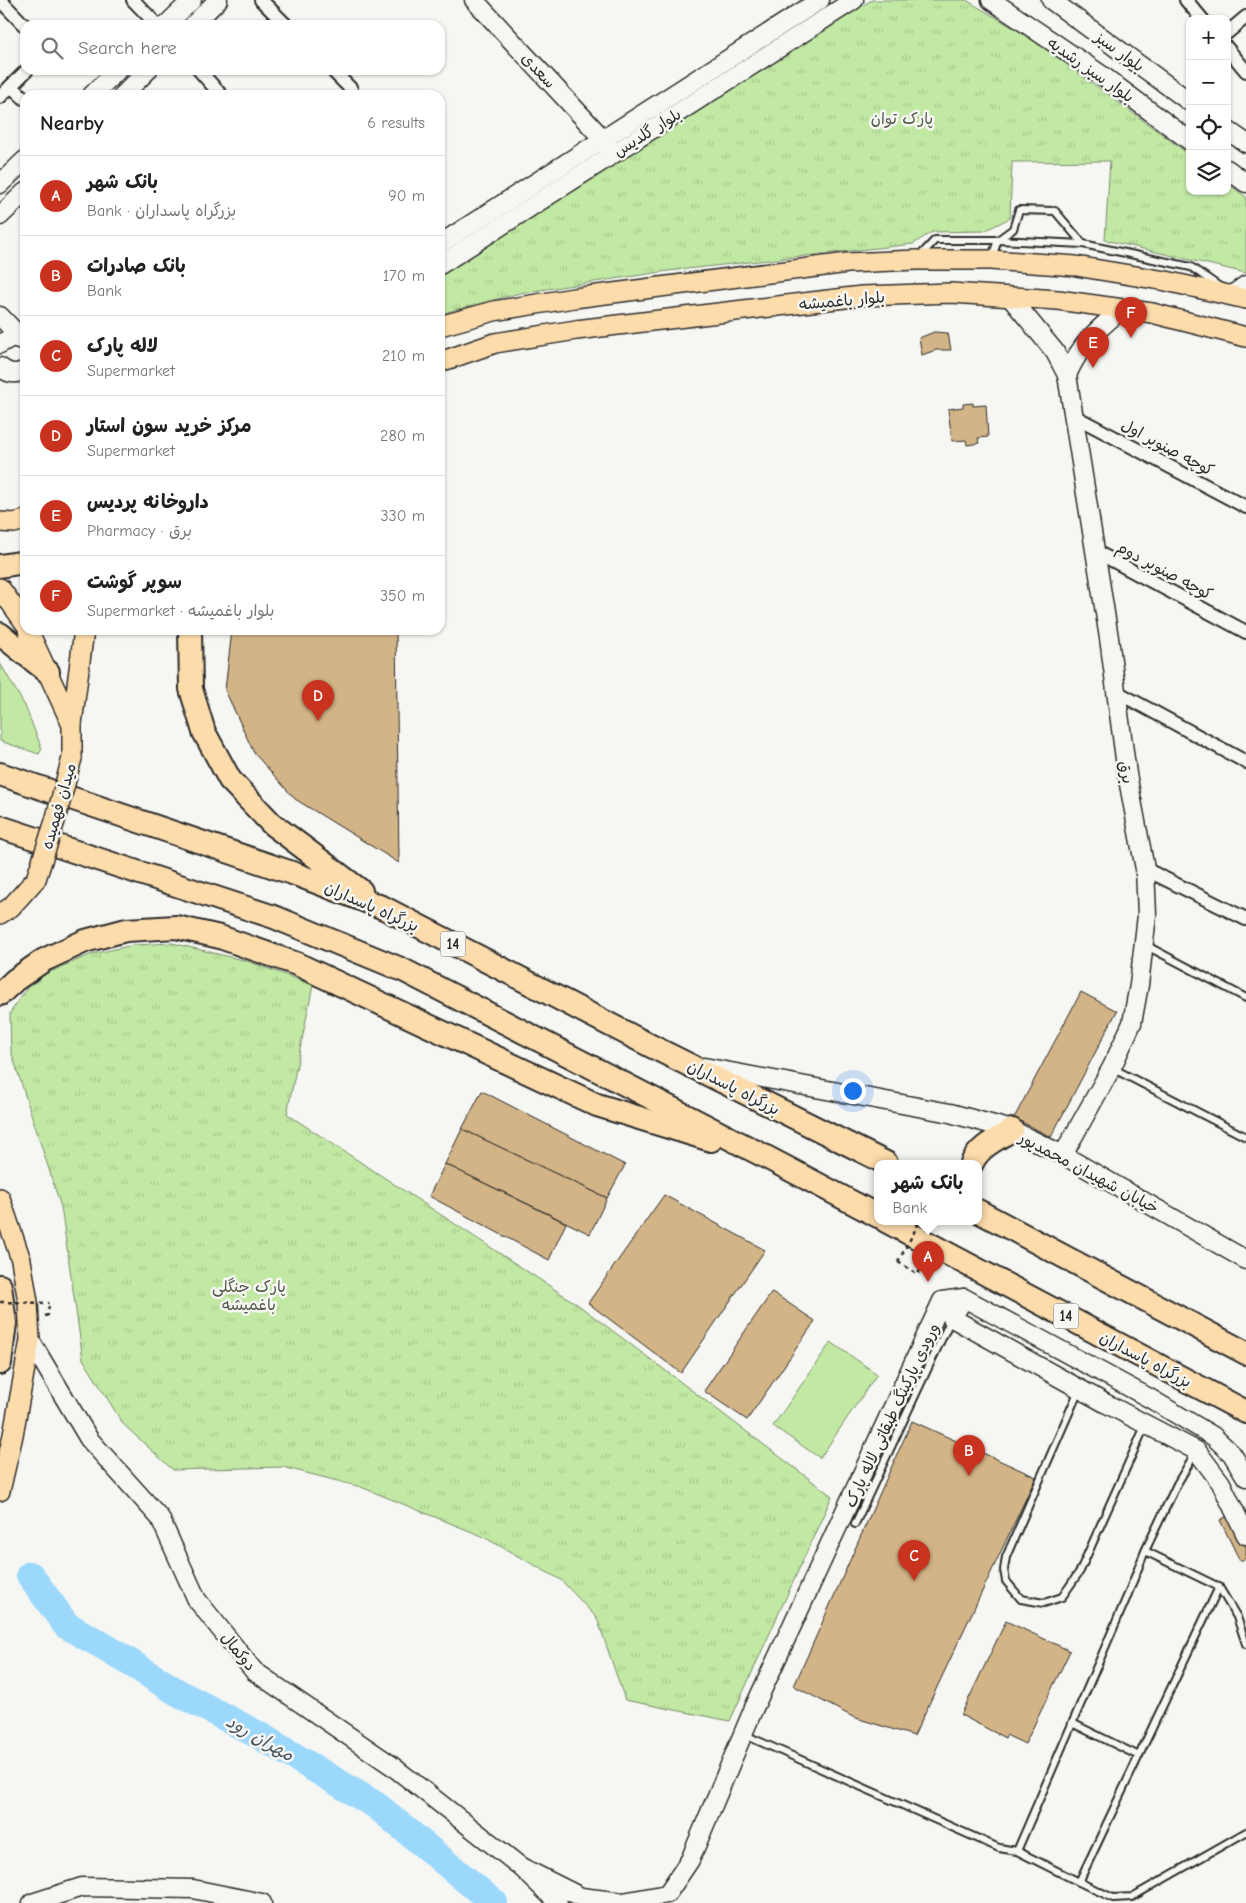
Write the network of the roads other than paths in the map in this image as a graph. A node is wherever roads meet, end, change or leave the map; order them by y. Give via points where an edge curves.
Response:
1 (0, 0) edge
2 (133, 0) edge
3 (192, 0) edge
4 (218, 0) edge
5 (261, 0) edge
6 (474, 0) edge
7 (820, 0) edge
8 (854, 0) edge
9 (990, 0) edge
10 (1051, 0) edge
11 (1186, 0) edge
12 (1199, 15) edge
13 (1246, 17) edge
14 (152, 20) edge
15 (171, 20) edge
16 (198, 20) edge
17 (281, 20) edge
18 (20, 21) edge
19 (1231, 30) edge
20 (1231, 53) edge
21 (1246, 71) edge
22 (22, 75) edge
23 (113, 75) edge
24 (143, 75) edge
25 (203, 75) edge
26 (337, 75) edge
27 (11, 86) junction
28 (351, 89) dead end
29 (97, 90) edge
30 (128, 90) edge
31 (217, 90) edge
32 (20, 94) edge
33 (0, 97) edge
34 (1186, 99) edge
35 (1231, 133) edge
36 (1186, 138) edge
37 (1246, 144) edge
38 (608, 147) junction
39 (20, 165) edge
40 (1231, 172) edge
41 (1246, 183) edge
42 (0, 184) edge
43 (20, 197) edge
44 (0, 216) edge
45 (998, 240) junction
46 (445, 241) edge
47 (1083, 244) junction
48 (916, 260) junction
49 (990, 260) junction
50 (445, 261) edge
51 (1241, 293) edge
52 (1010, 297) junction
53 (1122, 309) junction
54 (0, 316) edge
55 (445, 325) edge
56 (20, 336) edge
57 (1246, 337) edge
58 (20, 339) edge
59 (0, 344) edge
60 (445, 360) edge
61 (1067, 375) junction
62 (1074, 416) junction
63 (1246, 507) edge
64 (0, 522) edge
65 (20, 522) edge
66 (1095, 550) junction
67 (20, 563) edge
68 (0, 566) edge
69 (0, 588) edge
70 (20, 616) edge
71 (1246, 632) edge
72 (0, 634) edge
73 (30, 635) edge
74 (83, 635) edge
75 (190, 635) edge
76 (48, 672) junction
77 (1115, 691) junction
78 (72, 725) junction
79 (1246, 762) edge
80 (5, 774) edge
81 (0, 827) edge
82 (0, 833) edge
83 (38, 838) junction
84 (1145, 869) junction
85 (384, 908) junction
86 (6, 911) edge
87 (1246, 919) edge
88 (0, 924) edge
89 (1144, 945) junction
90 (0, 994) edge
91 (1246, 998) edge
92 (686, 1063) junction
93 (1112, 1068) junction
94 (1012, 1130) junction
95 (1246, 1137) edge
96 (1063, 1155) junction
97 (768, 1158) junction
98 (880, 1160) edge
99 (974, 1160) edge
100 (0, 1198) edge
101 (982, 1211) edge
102 (874, 1214) edge
103 (894, 1225) edge
104 (1246, 1260) edge
105 (0, 1286) edge
106 (964, 1298) junction
107 (952, 1318) junction
108 (30, 1340) junction
109 (1246, 1353) edge
110 (0, 1363) edge
111 (1174, 1374) junction
112 (1080, 1389) junction
113 (1100, 1400) junction
114 (1246, 1412) edge
115 (1146, 1425) junction
116 (1246, 1429) edge
117 (1197, 1451) junction
118 (1246, 1478) edge
119 (0, 1491) edge
120 (855, 1524) dead end
121 (1246, 1535) edge
122 (1145, 1551) junction
123 (1219, 1587) junction
124 (1246, 1644) edge
125 (1072, 1723) junction
126 (743, 1734) junction
127 (1139, 1756) junction
128 (1246, 1832) edge
129 (1016, 1851) junction
130 (521, 1867) junction
131 (1079, 1882) junction
132 (32, 1903) edge
133 (262, 1903) edge
134 (558, 1903) edge

1 - 18 street
2 - 14 street
3 - 15 street
4 - 16 street
5 - 17 street
6 - 38 street, سعدی
7 - 38 street, بلوار گلدیس
8 - 38 street, بلوار گلدیس
9 - 36 street, بلوار سبز رشدیه via 1103,76
10 - 34 street, بلوار سبز
11 - 12 street
13 - 19 street
20 - 21 street
22 - 27 street
23 - 29 street
24 - 30 street
25 - 31 street
26 - 28 street
27 - 32 street
27 - 33 street
35 - 37 street
38 - 46 street, بلوار گلدیس
38 - 50 street, بلوار گلدیس
39 - 42 street
40 - 41 street
43 - 44 street
45 - 47 lane
45 - 47 lane via 1013,229 1019,210 1033,209 1055,211
45 - 48 lane via 934,240
45 - 49 lane
47 - 51 lane via 1191,266
48 - 49 main road
48 - 55 main road via 848,263 574,298 494,311
49 - 51 main road via 1076,266
52 - 53 main road, بلوار باغمیشه
52 - 60 main road, بلوار باغمیشه via 952,293 862,296 576,330 495,343
52 - 61 street, برق via 1055,352
53 - 57 main road, بلوار باغمیشه via 1152,313
53 - 61 street via 1093,334 1076,355
54 - 56 street
58 - 59 street via 12,337
61 - 62 street, برق
62 - 63 street, کوچه صنوبر اول
62 - 66 street, برق
64 - 65 main road
66 - 71 street, کوچه صنوبر دوم
66 - 77 street, برق
67 - 68 highway
69 - 70 main road
72 - 76 highway
73 - 76 main road, میدان فهمیده
74 - 78 main road
75 - 85 highway via 191,689 204,732 230,780 272,824
76 - 78 main road, میدان فهمیده
77 - 79 street
77 - 84 street, برق
78 - 86 main road, میدان فهمیده, bridge via 72,758 56,821 36,879
80 - 85 highway, بزرگراه پاسداران / 14 via 298,874
81 - 83 highway
82 - 83 highway
83 - 97 highway via 274,917 403,970
84 - 87 street
84 - 89 street, برق via 1147,915
85 - 92 highway, بزرگراه پاسداران / 14
86 - 88 main road, میدان فهمیده
89 - 91 lane
89 - 93 street, برق via 1132,1023
90 - 97 highway via 44,960 85,941 126,930 176,927 220,937 297,964 597,1105
92 - 94 street, خیابان شهیدان محمدپور via 950,1113
92 - 98 highway, بزرگراه پاسداران / 14
93 - 95 lane
93 - 96 street, برق
94 - 96 street, خیابان شهیدان محمدپور
94 - 99 highway via 990,1143
96 - 104 street, خیابان شهیدان محمدپور
97 - 102 highway
100 - 108 main road via 21,1260
101 - 109 highway
103 - 111 highway, بزرگراه پاسداران / 14
105 - 110 highway via 6,1323
106 - 107 street
106 - 118 street via 1152,1399 1213,1436 1232,1454
106 - 126 street via 942,1301
107 - 112 street
107 - 120 lane, ورودی پارکینگ طبقاتی لاله پارک
108 - 119 main road
108 - 130 street, دوکمال via 89,1439 160,1518 197,1600 254,1671 391,1765
111 - 114 highway, بزرگراه پاسداران / 14
111 - 116 highway
112 - 113 street
112 - 115 lane via 1006,1557 1006,1581 1021,1599 1044,1603 1062,1597 1080,1571
113 - 115 street
113 - 118 street via 1109,1384 1206,1441
115 - 117 street
117 - 121 street via 1221,1483
117 - 122 lane via 1177,1484
122 - 123 lane
122 - 125 lane
123 - 124 lane via 1237,1617
123 - 127 lane
125 - 127 lane
125 - 129 lane
126 - 129 lane via 999,1848
126 - 130 street via 690,1860 667,1894 623,1902 581,1897
127 - 131 lane
128 - 131 lane via 1132,1897 1113,1898
129 - 131 lane
130 - 134 street, دوکمال
132 - 133 street via 82,1887 193,1889

